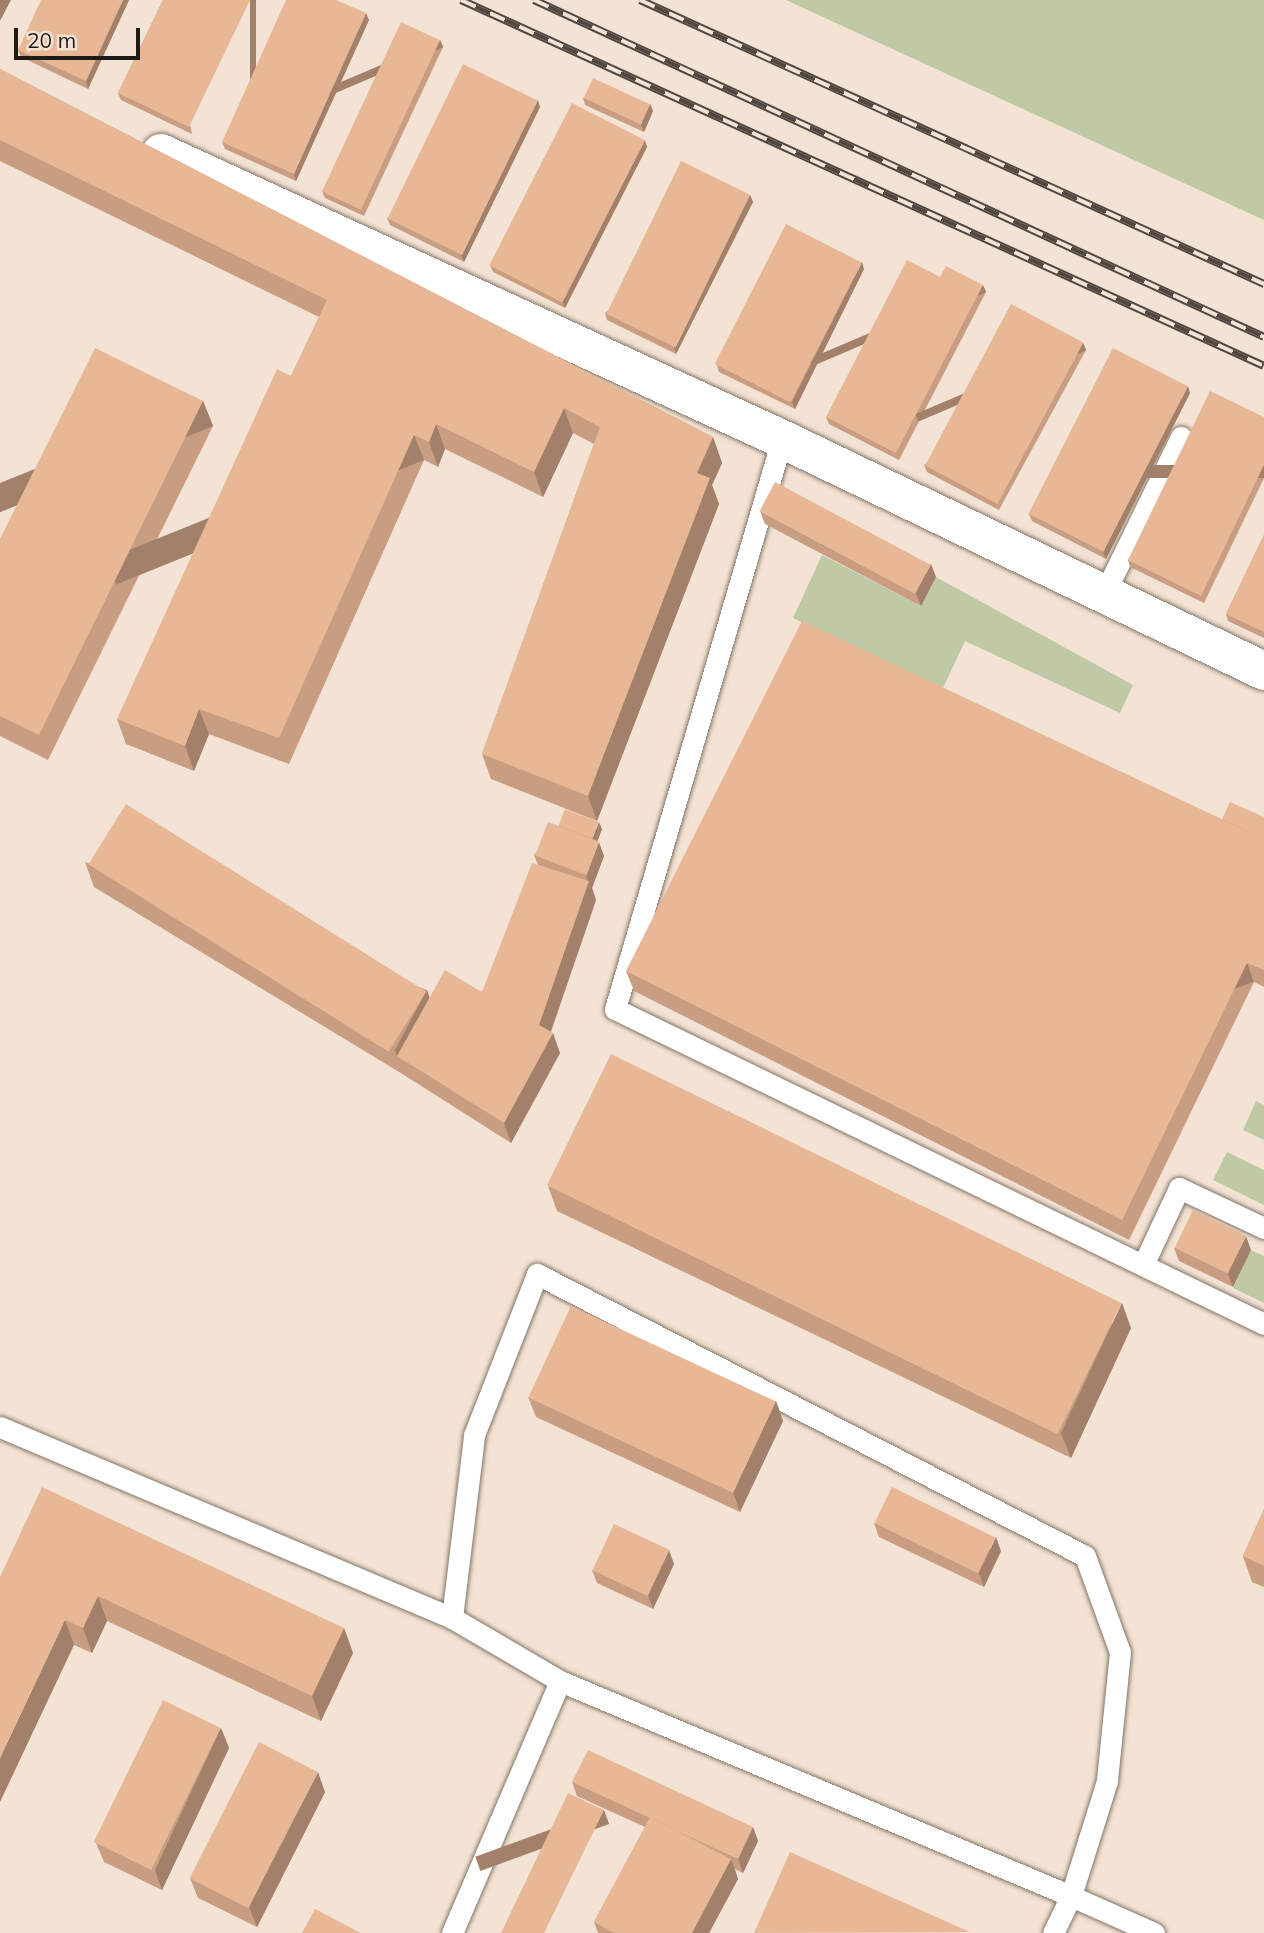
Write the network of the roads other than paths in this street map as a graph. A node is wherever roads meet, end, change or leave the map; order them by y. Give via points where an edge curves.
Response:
1 (123, 134) edge
2 (1181, 437) dead end
3 (782, 439) junction
4 (1104, 594) junction
5 (1264, 671) edge
6 (1264, 1228) edge
7 (1143, 1265) junction
8 (1264, 1324) edge
9 (0, 1427) edge
10 (452, 1618) junction
11 (560, 1681) junction
12 (1071, 1896) junction
13 (452, 1933) edge
14 (1053, 1933) edge
15 (1154, 1933) edge

1 - 3 street
2 - 4 lane
3 - 4 street
3 - 7 lane via 615,1009
4 - 5 street
6 - 7 lane via 1179,1188
7 - 8 lane
9 - 10 lane
10 - 11 lane
10 - 12 lane via 474,1435 537,1273 1085,1556 1120,1652 1107,1781
11 - 12 lane
11 - 13 lane
12 - 14 lane
12 - 15 lane

